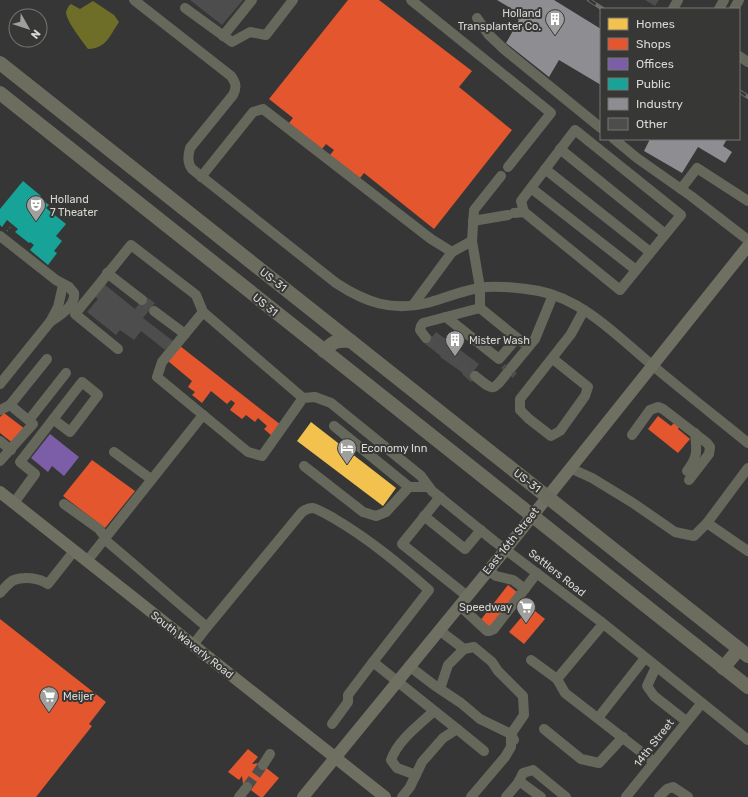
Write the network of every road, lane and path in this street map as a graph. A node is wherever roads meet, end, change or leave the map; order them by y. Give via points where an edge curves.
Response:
1 (134, 0) edge
2 (252, 0) edge
3 (293, 0) edge
4 (411, 0) edge
5 (185, 8) dead end
6 (477, 18) dead end
7 (223, 36) junction
8 (0, 64) edge
9 (30, 87) junction
10 (0, 89) edge
11 (0, 93) edge
12 (600, 127) edge
13 (615, 140) edge
14 (560, 149) junction
15 (508, 167) dead end
16 (545, 169) junction
17 (501, 176) dead end
18 (201, 177) junction
19 (531, 188) junction
20 (681, 189) junction
21 (748, 201) edge
22 (515, 213) junction
23 (474, 221) junction
24 (12, 225) dead end
25 (665, 234) junction
26 (3, 235) edge
27 (748, 240) edge
28 (472, 241) junction
29 (452, 252) junction
30 (650, 252) junction
31 (746, 252) edge
32 (636, 270) junction
33 (107, 273) junction
34 (480, 288) junction
35 (553, 295) junction
36 (142, 300) tunnel mouth
37 (413, 305) junction
38 (480, 308) junction
39 (584, 310) junction
40 (154, 311) tunnel mouth
41 (203, 312) junction
42 (446, 317) junction
43 (185, 334) junction
44 (426, 338) dead end
45 (517, 338) junction
46 (351, 342) junction
47 (529, 347) junction
48 (118, 349) dead end
49 (324, 351) junction
50 (47, 359) dead end
51 (553, 359) junction
52 (652, 365) junction
53 (66, 373) dead end
54 (475, 376) tunnel mouth
55 (0, 384) edge
56 (303, 398) junction
57 (10, 405) junction
58 (0, 410) edge
59 (203, 415) junction
60 (53, 419) junction
61 (29, 420) junction
62 (334, 426) dead end
63 (632, 435) dead end
64 (0, 441) edge
65 (748, 443) edge
66 (11, 450) junction
67 (114, 452) dead end
68 (0, 461) edge
69 (304, 466) dead end
70 (570, 468) junction
71 (748, 468) edge
72 (686, 478) dead end
73 (151, 479) junction
74 (429, 486) junction
75 (409, 487) junction
76 (0, 492) edge
77 (440, 497) junction
78 (547, 497) junction
79 (14, 503) junction
80 (64, 504) dead end
81 (532, 515) junction
82 (424, 516) junction
83 (707, 523) junction
84 (481, 530) junction
85 (105, 538) junction
86 (506, 549) junction
87 (74, 551) junction
88 (748, 551) edge
89 (87, 561) junction
90 (488, 570) junction
91 (537, 573) junction
92 (525, 589) junction
93 (0, 593) edge
94 (463, 600) junction
95 (603, 624) junction
96 (207, 627) junction
97 (439, 630) junction
98 (193, 645) junction
99 (464, 649) junction
100 (743, 652) edge
101 (645, 658) junction
102 (531, 660) dead end
103 (373, 662) junction
104 (410, 666) junction
105 (656, 667) junction
106 (723, 668) junction
107 (557, 679) junction
108 (397, 682) junction
109 (748, 688) edge
110 (440, 689) junction
111 (701, 704) junction
112 (434, 711) junction
113 (598, 718) junction
114 (686, 721) junction
115 (332, 724) dead end
116 (457, 729) junction
117 (544, 729) dead end
118 (511, 734) junction
119 (623, 737) junction
120 (748, 740) edge
121 (484, 751) dead end
122 (270, 754) dead end
123 (334, 758) junction
124 (654, 762) junction
125 (263, 765) tunnel mouth
126 (416, 776) junction
127 (518, 781) junction
128 (247, 787) tunnel mouth
129 (628, 796) edge
130 (239, 797) edge
131 (303, 797) edge
132 (385, 797) edge
133 (402, 797) edge
134 (471, 797) edge
135 (478, 797) edge
136 (506, 797) edge
137 (541, 797) edge
138 (566, 797) edge
139 (659, 797) edge
140 (688, 797) edge

1 - 18 street via 231,76 235,83 233,95 190,148 189,165
2 - 7 street
3 - 7 street via 266,35 250,32 232,42
4 - 15 street via 551,113
5 - 7 street
6 - 12 street via 488,34 505,50
8 - 9 highway, US-31
9 - 10 highway via 22,95
9 - 46 highway, US-31
11 - 49 highway, US 31 / US 31
13 - 20 street
14 - 16 street
14 - 25 street
14 - 25 street via 575,130 681,214
16 - 19 street
16 - 30 street
17 - 23 street via 474,210
18 - 29 street via 254,112 263,109 431,239
18 - 37 street via 346,290 383,304
19 - 22 street
19 - 32 street
20 - 21 street via 697,168
20 - 27 street
22 - 23 street
22 - 32 street via 620,290
23 - 28 street
24 - 26 path
25 - 30 street
26 - 55 street via 74,293 74,299 65,311 50,322
28 - 29 street
28 - 34 street
29 - 37 street
30 - 32 street
31 - 52 main road, East 16th Street
33 - 36 street
33 - 41 street via 131,245 196,295
33 - 48 street via 75,314
34 - 35 street via 521,288
34 - 37 street
34 - 38 street
35 - 39 street
35 - 47 street via 535,339
38 - 42 street
38 - 45 street
39 - 51 street
39 - 52 street
40 - 43 street
41 - 43 street
41 - 56 street
42 - 44 street via 423,323 420,330
42 - 45 street via 499,360
43 - 59 street via 162,362 157,377
45 - 47 street
46 - 49 highway via 339,340
46 - 78 highway, US-31
47 - 54 street via 496,387 489,387
49 - 81 highway, US 31 / US 31
50 - 57 street
51 - 51 street via 520,399 520,410 551,436 560,431 585,396 588,387
52 - 65 street
52 - 70 main road, East 16th Street
53 - 61 street
56 - 59 street via 262,456 248,452
56 - 74 street, Settlers Road via 315,397 331,403 421,476
57 - 58 street
57 - 61 street
59 - 73 street
60 - 60 street via 82,382 98,395 70,432
60 - 79 street via 20,462 35,474
61 - 66 street via 33,424
62 - 75 street
63 - 72 street via 650,410 658,406 707,443 710,447 709,454
64 - 66 street
66 - 68 street
67 - 73 street
69 - 75 street via 363,512 376,516 386,512
70 - 78 main road, East 16th Street
70 - 83 street via 592,478 675,532 694,536
71 - 83 street
73 - 85 street
74 - 75 street
74 - 77 street, Settlers Road
76 - 79 main road, South Waverly Road
77 - 82 street
77 - 84 street, Settlers Road
78 - 81 main road, East 16th Street
78 - 100 highway, US-31
79 - 87 main road, South Waverly Road
80 - 85 street via 99,529
81 - 86 main road, East 16th Street
81 - 106 highway, US 31
82 - 84 street via 465,548
82 - 94 street via 402,544
83 - 88 street
84 - 86 street, Settlers Road
85 - 89 street
85 - 96 street
86 - 90 main road, East 16th Street
86 - 91 street, Settlers Road
87 - 89 main road, South Waverly Road
87 - 93 street via 48,584 28,578 13,580
89 - 98 main road, South Waverly Road
90 - 92 street via 496,576 513,580
90 - 94 main road, East 16th Street
91 - 92 street
91 - 95 street, Settlers Road
92 - 94 street via 490,631 487,631
94 - 97 main road, East 16th Street
95 - 101 street, Settlers Road
95 - 107 street
96 - 98 street
96 - 103 street via 302,512 307,508 314,508 356,532 429,590
97 - 99 street
97 - 104 main road, East 16th Street
98 - 123 main road, South Waverly Road
99 - 110 street via 448,665
99 - 118 street via 474,647 492,662 523,696 524,715
100 - 106 highway
101 - 105 street, Settlers Road
101 - 113 street
102 - 107 street
103 - 108 street
103 - 115 street via 348,694 348,702
104 - 108 main road, East 16th Street
104 - 110 street
105 - 111 street, Settlers Road
105 - 114 street via 647,686 654,696
106 - 109 highway, US 31
107 - 113 street via 565,693
108 - 112 street
108 - 123 main road, East 16th Street
110 - 118 street via 480,719
111 - 114 street, 14th Street
111 - 120 street, Settlers Road
112 - 116 street
112 - 126 street via 406,738 391,760 397,768
113 - 119 street
114 - 124 street, 14th Street
116 - 121 street
116 - 126 street via 443,738 422,762
117 - 119 street via 580,759 599,763
118 - 134 street via 511,747 505,757
118 - 135 street via 515,742 514,752
119 - 124 street
122 - 125 street
123 - 131 main road, East 16th Street
123 - 132 main road, South Waverly Road
124 - 129 street, 14th Street
126 - 133 street
127 - 136 street
127 - 137 street
127 - 138 street via 523,773 533,770
128 - 130 street
139 - 140 street via 673,787

